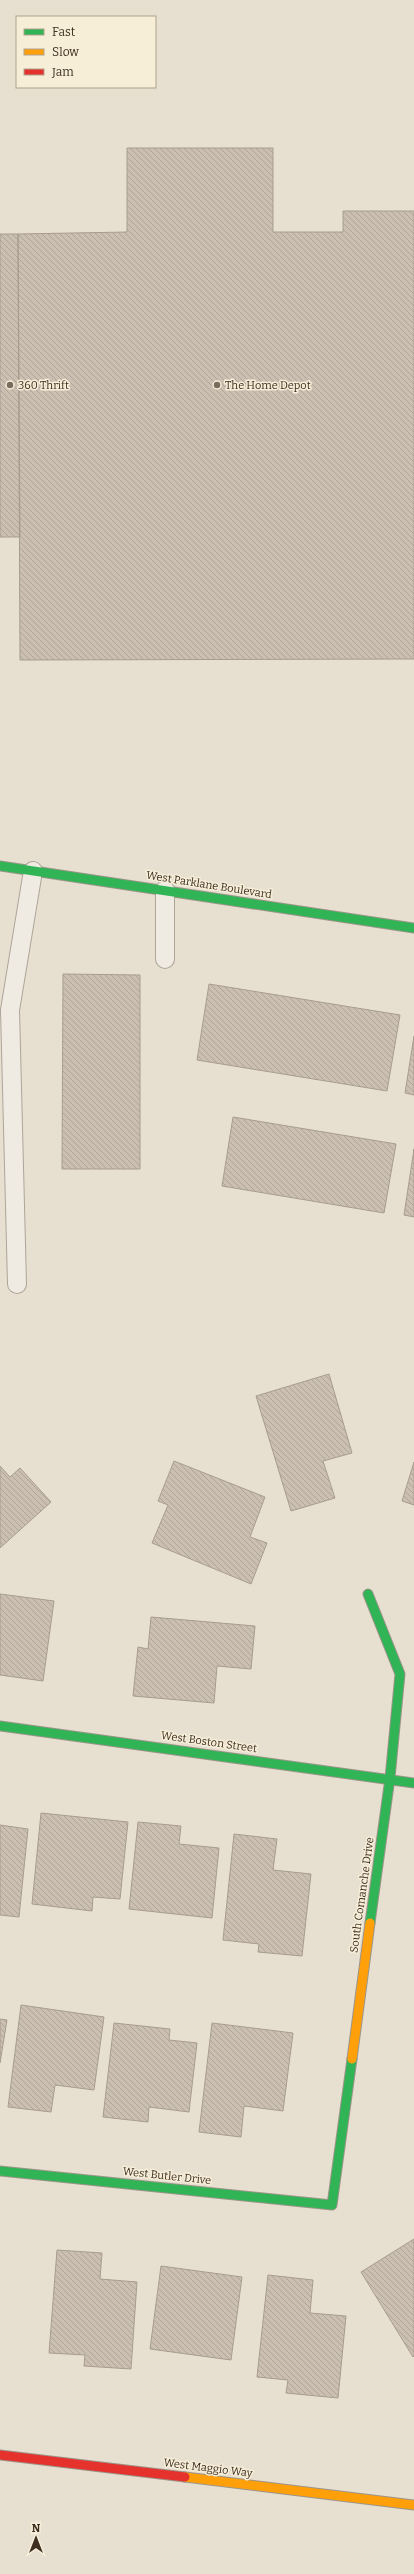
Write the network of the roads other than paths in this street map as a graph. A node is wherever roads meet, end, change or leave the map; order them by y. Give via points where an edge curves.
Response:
1 (0, 866) edge
2 (33, 871) junction
3 (165, 890) junction
4 (414, 928) edge
5 (166, 959) dead end
6 (17, 1284) dead end
7 (368, 1594) dead end
8 (0, 1726) edge
9 (390, 1778) junction
10 (414, 1783) edge
11 (0, 2171) edge
12 (332, 2204) joint
13 (0, 2455) edge
14 (414, 2505) edge

1 - 2 street, West Parklane Boulevard
2 - 3 street, West Parklane Boulevard
2 - 6 lane via 10,1010
3 - 4 street, West Parklane Boulevard
3 - 5 lane
7 - 9 street, South Comanche Drive via 400,1674
8 - 9 street, West Boston Street
9 - 10 street, West Boston Street
9 - 12 street, South Comanche Drive
11 - 12 street, West Butler Drive
13 - 14 street, West Maggio Way

